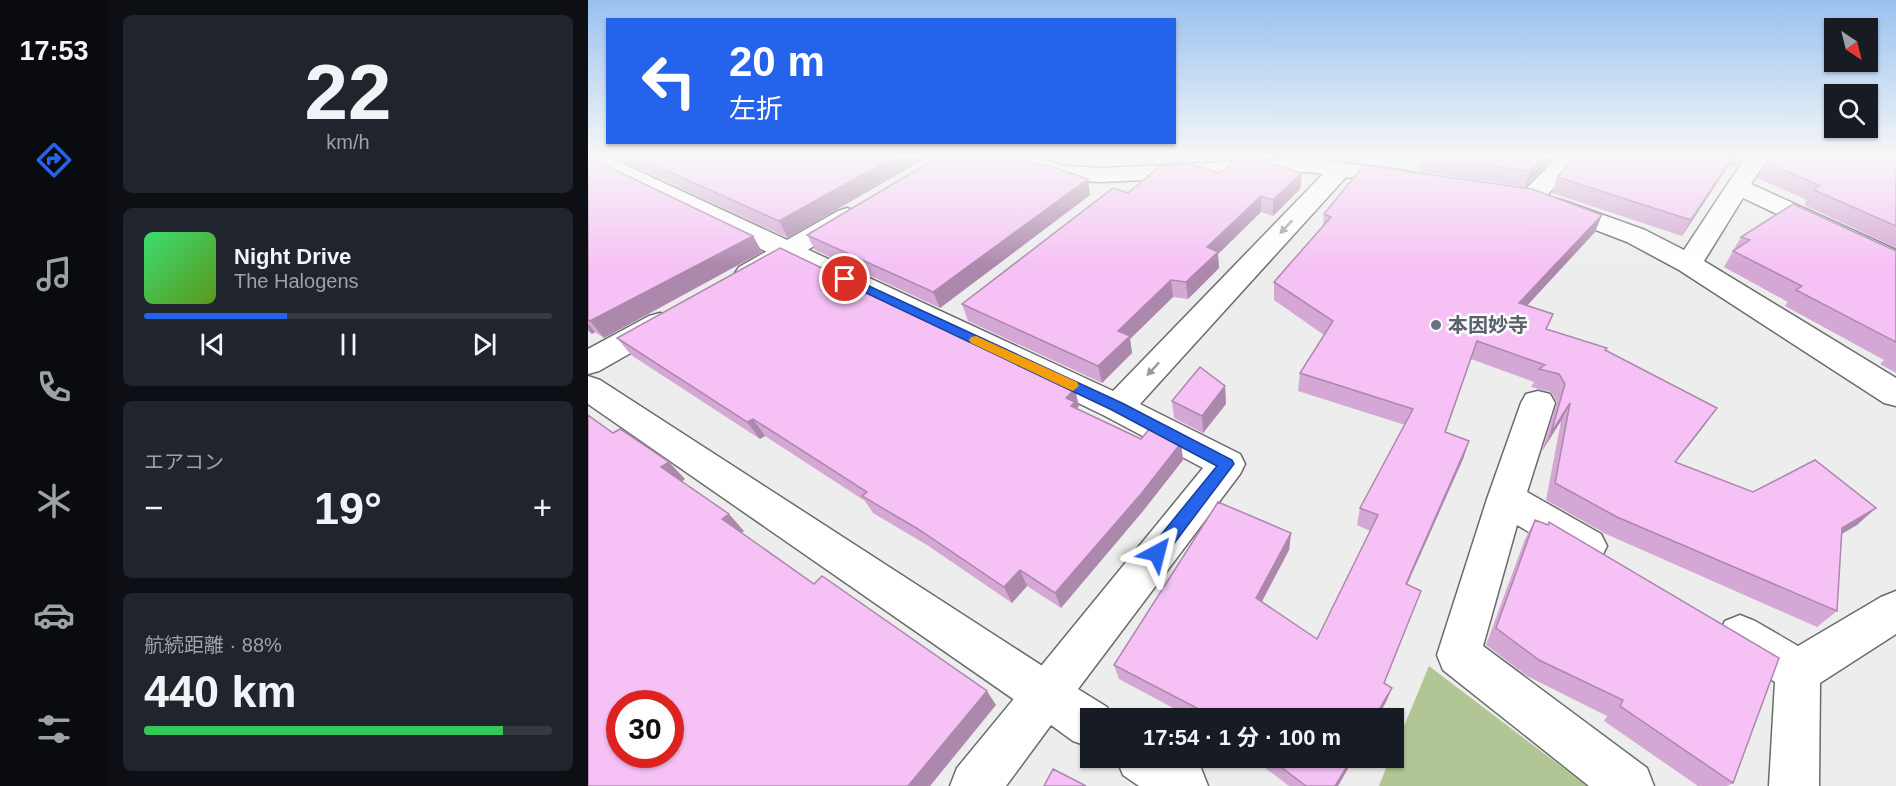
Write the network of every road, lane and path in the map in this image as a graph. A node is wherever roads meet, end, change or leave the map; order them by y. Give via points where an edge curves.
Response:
1 (664, 193) edge
2 (1111, 193) edge
3 (1319, 193) edge
4 (1526, 193) edge
5 (1734, 193) edge
6 (1750, 193) edge
7 (1099, 202) edge
8 (866, 205) edge
9 (788, 252) junction
10 (1896, 260) edge
11 (1689, 264) junction
12 (728, 285) edge
13 (678, 313) edge
14 (588, 363) edge
15 (588, 388) edge
16 (1896, 394) edge
17 (1538, 403) dead end
18 (1117, 407) junction
19 (1506, 498) junction
20 (1617, 564) edge
21 (1896, 611) edge
22 (1707, 617) edge
23 (1798, 671) junction
24 (1045, 694) junction
25 (1080, 717) edge
26 (1155, 768) edge
27 (975, 786) edge
28 (1183, 786) edge
29 (1629, 786) edge
30 (1794, 786) edge

1 - 9 street
2 - 7 street
3 -> 18 street
4 - 11 street via 1522,196 1636,236
5 - 11 street
6 - 10 street
8 - 9 street
9 - 12 street
9 - 18 street via 951,317
11 - 16 street
13 - 14 street
15 - 24 street
17 - 19 street
18 - 24 street via 1227,464
19 - 20 street
19 - 29 street via 1459,655
21 - 23 street
22 - 23 street
23 - 30 street
24 - 25 street
24 - 27 street
26 - 28 street

